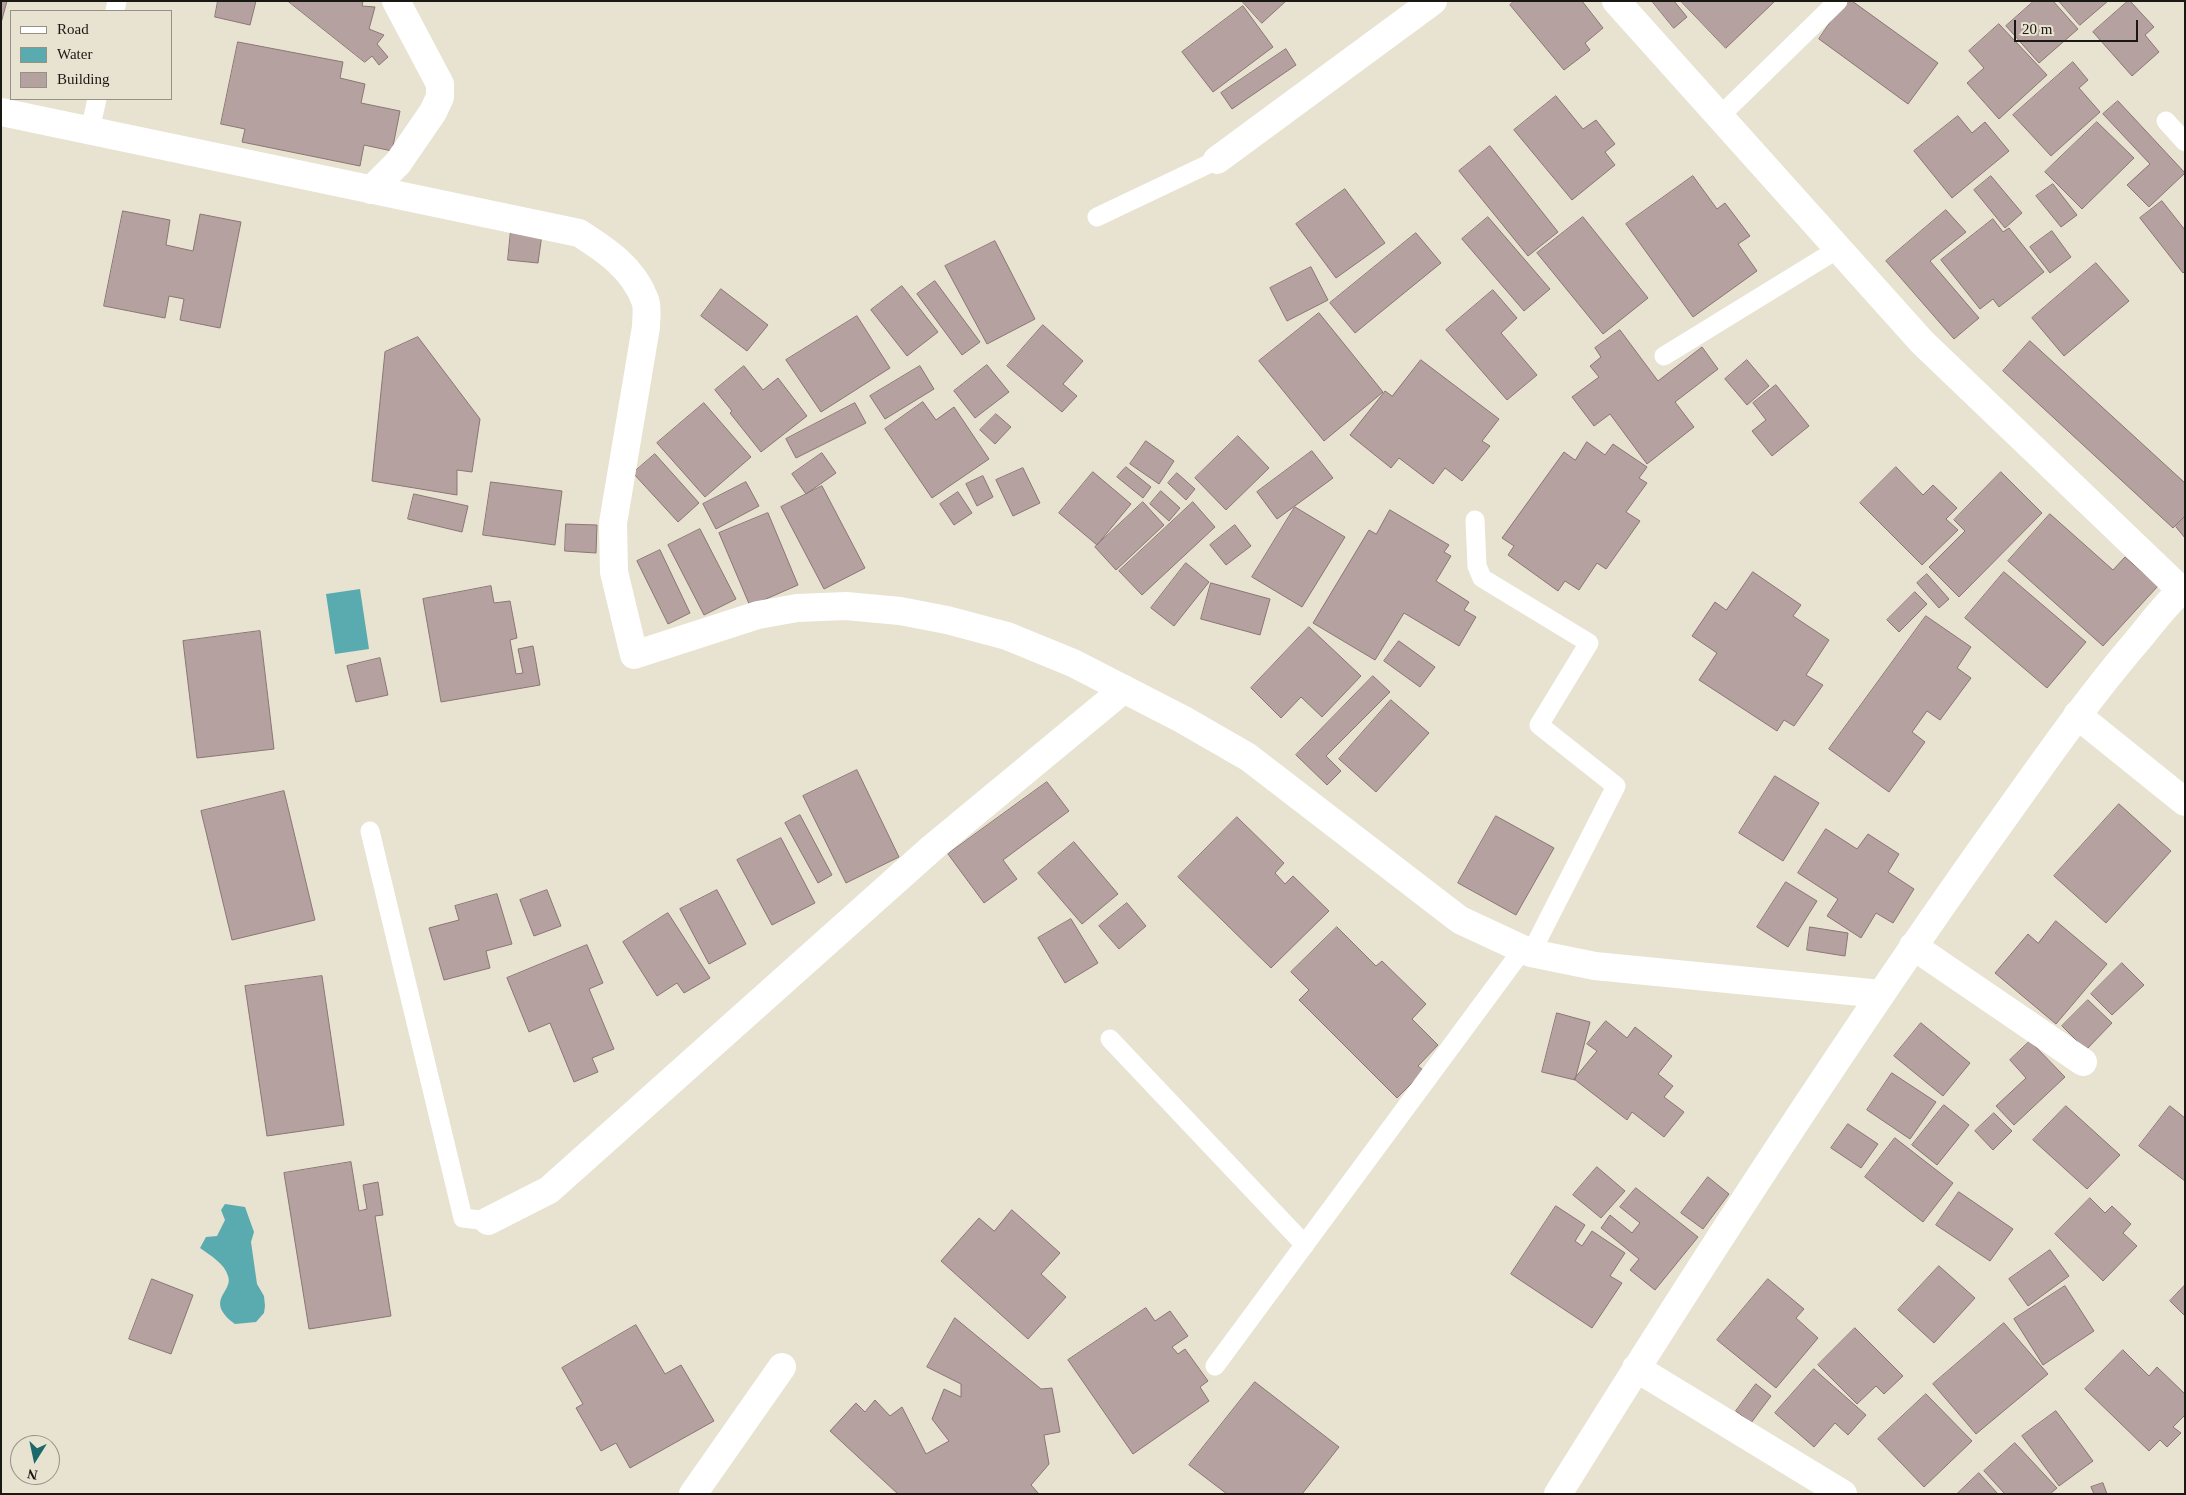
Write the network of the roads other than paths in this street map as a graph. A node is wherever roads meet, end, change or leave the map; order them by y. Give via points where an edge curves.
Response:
1 (396, 1) edge
2 (1433, 1) edge
3 (1616, 1) edge
4 (1838, 1) edge
5 (97, 100) edge
6 (1, 112) edge
7 (1720, 116) junction
8 (2166, 120) dead end
9 (90, 130) junction
10 (2185, 142) edge
11 (1217, 160) joint
12 (371, 190) junction
13 (1097, 217) dead end
14 (1838, 249) junction
15 (1664, 356) dead end
16 (1475, 520) dead end
17 (2183, 588) edge
18 (1124, 689) junction
19 (2077, 715) junction
20 (2185, 802) edge
21 (370, 832) dead end
22 (1912, 946) junction
23 (1527, 951) junction
24 (1881, 994) junction
25 (1110, 1039) dead end
26 (2083, 1062) dead end
27 (488, 1221) joint
28 (1305, 1245) junction
29 (1215, 1366) dead end
30 (782, 1367) dead end
31 (1636, 1368) junction
32 (693, 1494) edge
33 (1558, 1494) edge
34 (1843, 1494) edge

1 - 12 street via 440,84 440,98 398,162
2 - 11 street
3 - 7 street
4 - 7 lane
5 - 9 lane
6 - 9 street
7 - 14 street
8 - 10 lane
9 - 12 street
11 - 13 lane
12 - 18 street via 579,233 610,253 629,273 645,301 646,327 613,524 614,572 634,655 758,614 846,606 947,620 1007,636 1073,663
14 - 15 lane
14 - 17 street via 1922,342
16 - 23 lane via 1477,566 1482,578 1589,643 1539,725 1616,786
17 - 19 street
18 - 23 street via 1248,756 1460,920
18 - 27 street via 932,848 549,1190
19 - 20 street
19 - 22 street
21 - 27 lane via 463,1218
22 - 24 street
22 - 26 street
23 - 24 street via 1595,966
23 - 28 lane
24 - 31 street
25 - 28 lane
28 - 29 lane
30 - 32 street
31 - 33 street
31 - 34 street

